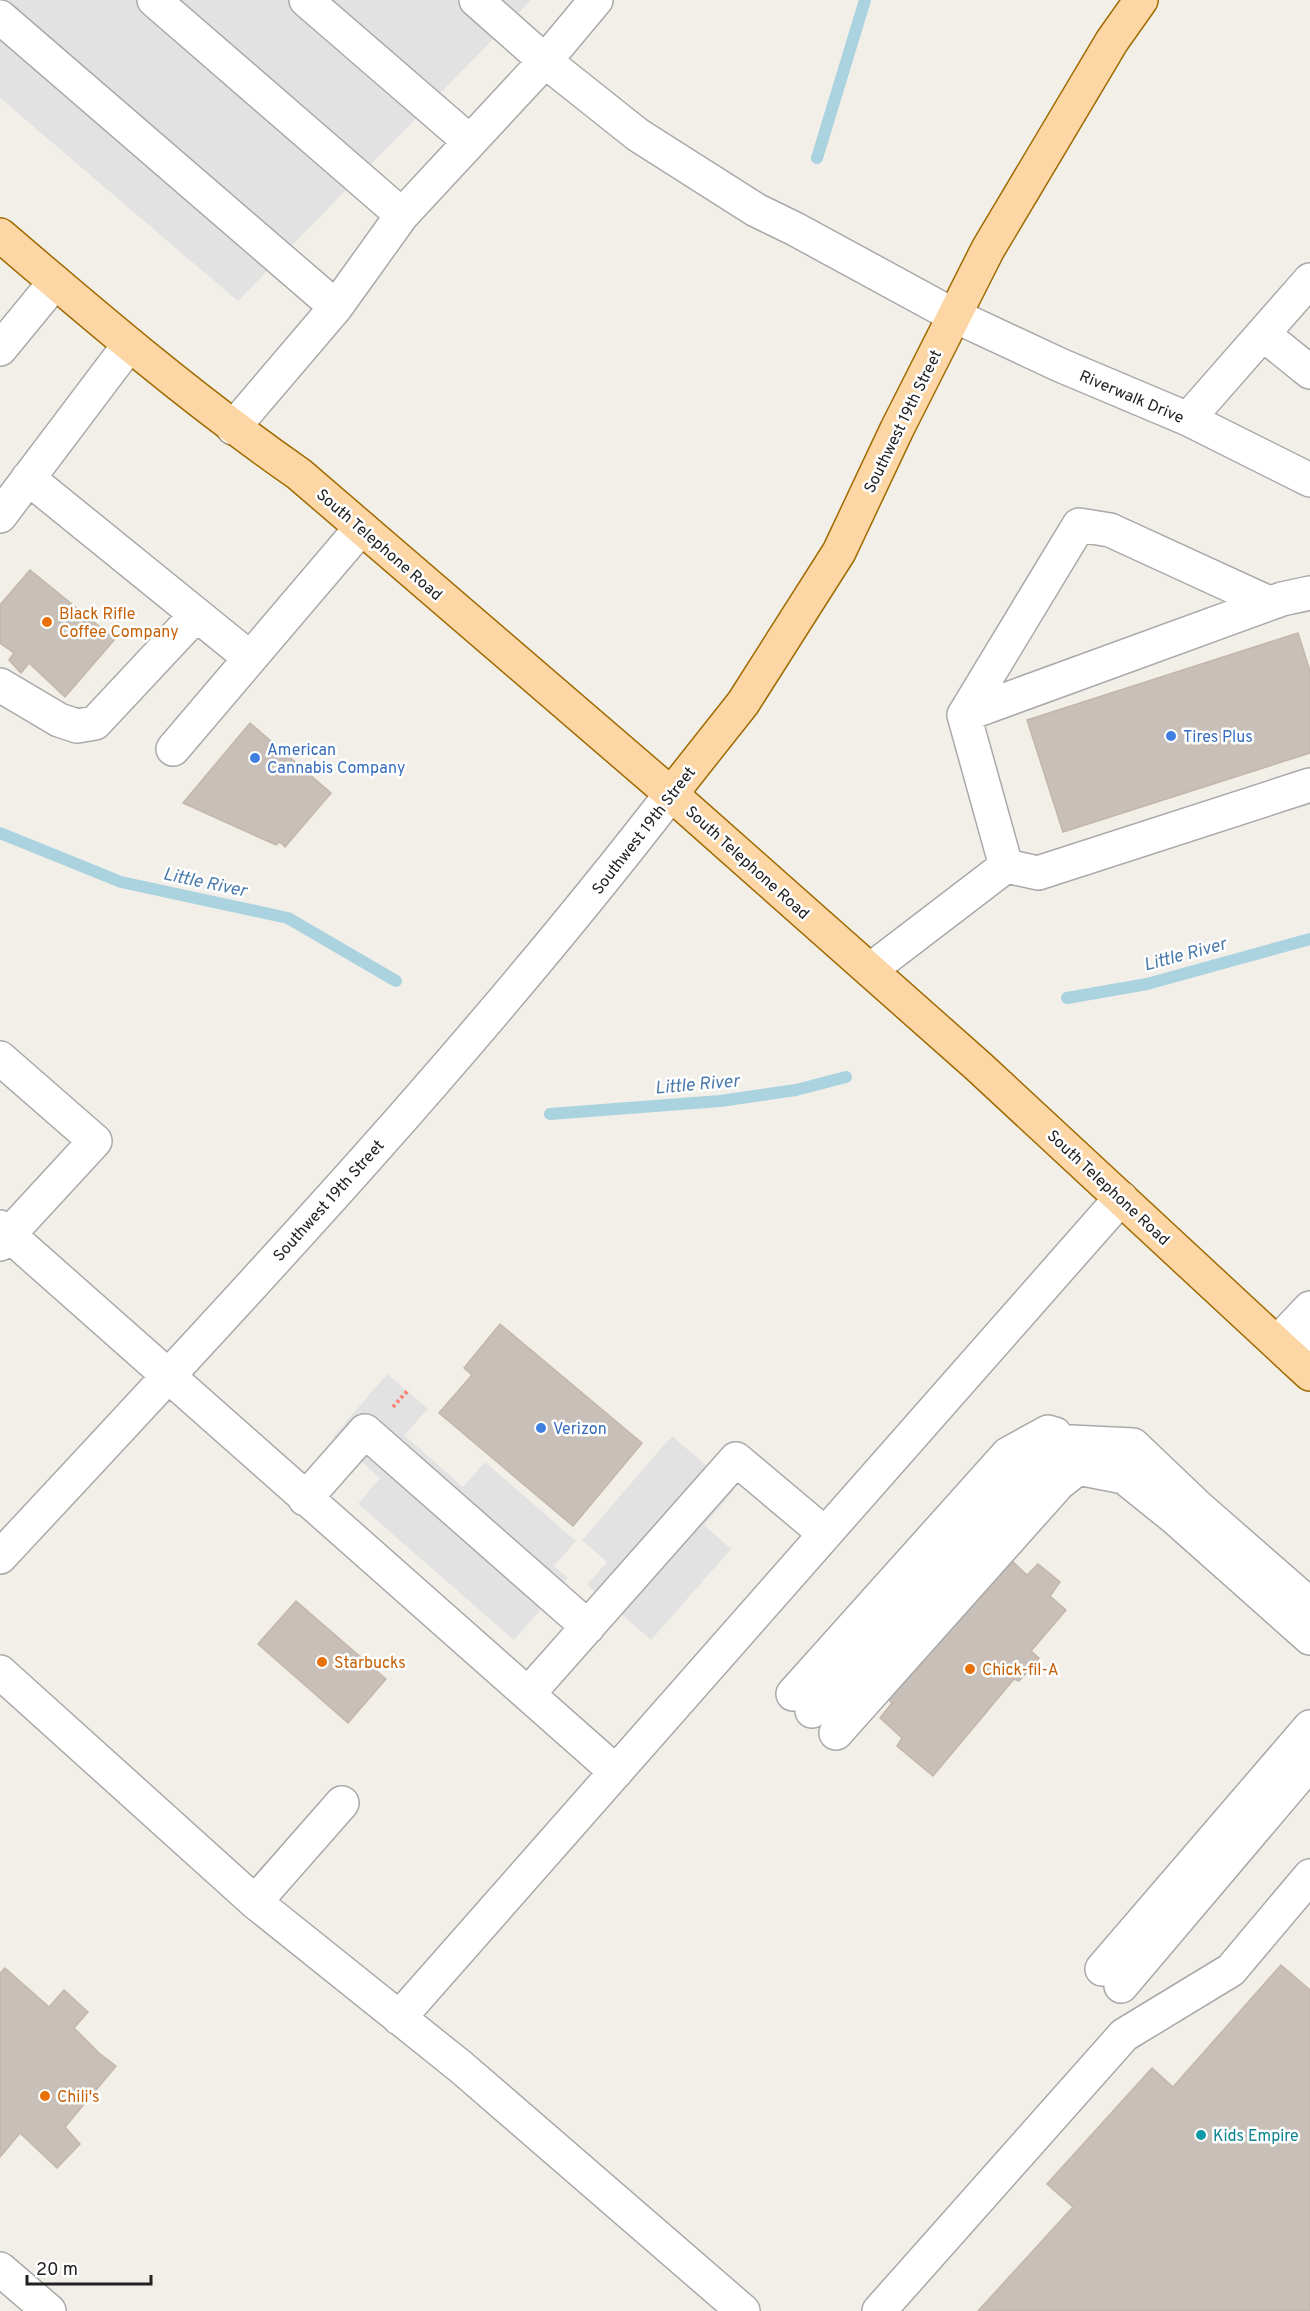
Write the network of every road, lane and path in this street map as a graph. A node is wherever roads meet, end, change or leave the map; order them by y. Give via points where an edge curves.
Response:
1 (154, 0) edge
2 (306, 0) edge
3 (476, 0) edge
4 (596, 0) edge
5 (1141, 0) edge
6 (0, 17) edge
7 (545, 60) junction
8 (469, 141) junction
9 (402, 214) junction
10 (0, 235) edge
11 (1310, 280) edge
12 (55, 282) junction
13 (336, 307) junction
14 (953, 315) junction
15 (1263, 334) junction
16 (129, 345) junction
17 (0, 349) edge
18 (1310, 372) edge
19 (1188, 419) junction
20 (233, 428) junction
21 (28, 478) junction
22 (1310, 480) edge
23 (0, 516) edge
24 (362, 528) junction
25 (1310, 592) edge
26 (1269, 603) junction
27 (196, 615) junction
28 (250, 658) junction
29 (0, 685) edge
30 (964, 715) junction
31 (173, 749) dead end
32 (1310, 785) edge
33 (671, 794) junction
34 (1006, 866) junction
35 (870, 970) junction
36 (0, 1058) edge
37 (1121, 1198) junction
38 (3, 1235) edge
39 (1310, 1308) edge
40 (1298, 1355) edge
41 (168, 1376) junction
42 (305, 1499) junction
43 (824, 1533) junction
44 (0, 1557) edge
45 (1310, 1605) edge
46 (588, 1627) junction
47 (1310, 1638) edge
48 (0, 1672) edge
49 (528, 1694) junction
50 (802, 1703) dead end
51 (1310, 1727) edge
52 (836, 1733) dead end
53 (1310, 1763) edge
54 (616, 1772) junction
55 (342, 1803) dead end
56 (1308, 1883) edge
57 (255, 1902) junction
58 (399, 2018) junction
59 (0, 2269) edge
60 (30, 2305) edge
61 (743, 2311) edge
62 (879, 2311) edge

1 - 9 street
2 - 8 street
3 - 7 street, Riverwalk Drive
4 - 7 street
5 - 14 main road, Southwest 19th Street via 1112,41
6 - 13 street
7 - 8 street
7 - 14 street, Riverwalk Drive via 638,135 756,210
8 - 9 street
9 - 13 street
10 - 12 main road, South Telephone Road
11 - 15 street
12 - 16 main road, South Telephone Road
12 - 17 street
13 - 20 street
14 - 19 street, Riverwalk Drive
14 - 33 main road, Southwest 19th Street via 839,552 743,703
15 - 18 street
15 - 19 street
16 - 20 main road, South Telephone Road
16 - 21 street
19 - 22 street, Riverwalk Drive
20 - 24 main road, South Telephone Road via 299,474
21 - 23 street
21 - 27 street
24 - 28 street
24 - 33 main road, South Telephone Road
25 - 26 street
26 - 30 street
26 - 30 street via 1110,530 1079,525
27 - 28 street
27 - 29 street via 95,723 77,726 59,720
28 - 31 street
30 - 34 street
32 - 34 street via 1038,873
33 - 35 main road, South Telephone Road
33 - 41 street, Southwest 19th Street via 600,885 375,1149
34 - 35 street
35 - 37 main road, South Telephone Road
36 - 38 street via 95,1141
37 - 40 main road, South Telephone Road
37 - 43 street
38 - 41 street
39 - 40 street
41 - 42 street
41 - 44 street, Southwest 19th Street
42 - 46 street via 365,1431
42 - 49 street
43 - 46 street via 736,1459
43 - 54 street
45 - 50 street via 1133,1445 1071,1442 1040,1457
46 - 49 street
47 - 52 street via 1124,1477 1078,1468 1059,1483
48 - 57 street
49 - 54 street
51 - 53 street via 1112,1977
54 - 58 street
55 - 57 street
56 - 62 street via 1232,1970 1124,2036
57 - 58 street
58 - 61 street via 470,2074
59 - 60 street

